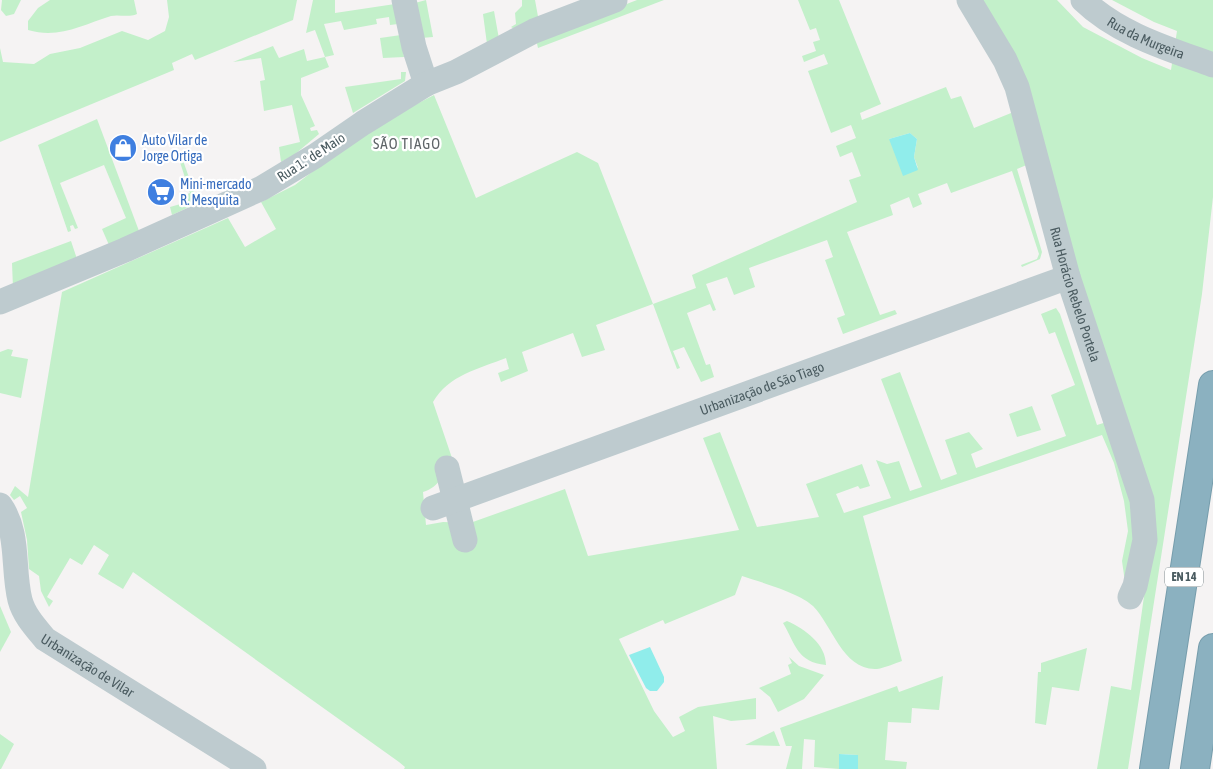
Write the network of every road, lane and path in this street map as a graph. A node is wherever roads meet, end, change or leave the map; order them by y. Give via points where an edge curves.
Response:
1 (404, 0) edge
2 (615, 0) edge
3 (969, 0) edge
4 (1083, 0) edge
5 (1213, 65) edge
6 (426, 84) junction
7 (1068, 277) junction
8 (0, 302) edge
9 (1213, 385) edge
10 (447, 468) dead end
11 (0, 505) edge
12 (444, 505) junction
13 (465, 540) dead end
14 (1130, 597) dead end
15 (1213, 648) edge
16 (254, 769) edge
17 (1154, 769) edge
18 (1195, 769) edge

1 - 6 street
2 - 6 street, Rua 1.º de Maio via 534,31
3 - 7 street, Rua Horácio Rebelo Portela via 1005,60 1017,87
4 - 5 street, Rua da Murgeira via 1116,24
6 - 8 street, Rua 1.º de Maio via 272,183
7 - 12 street, Urbanização de São Tiago
7 - 14 street, Rua Horácio Rebelo Portela via 1142,500 1145,540
9 - 17 highway, EN 14
10 - 12 street
11 - 16 street, Urbanização de Vilar via 12,530 20,602 31,623 45,639
12 - 13 street
15 - 18 highway

